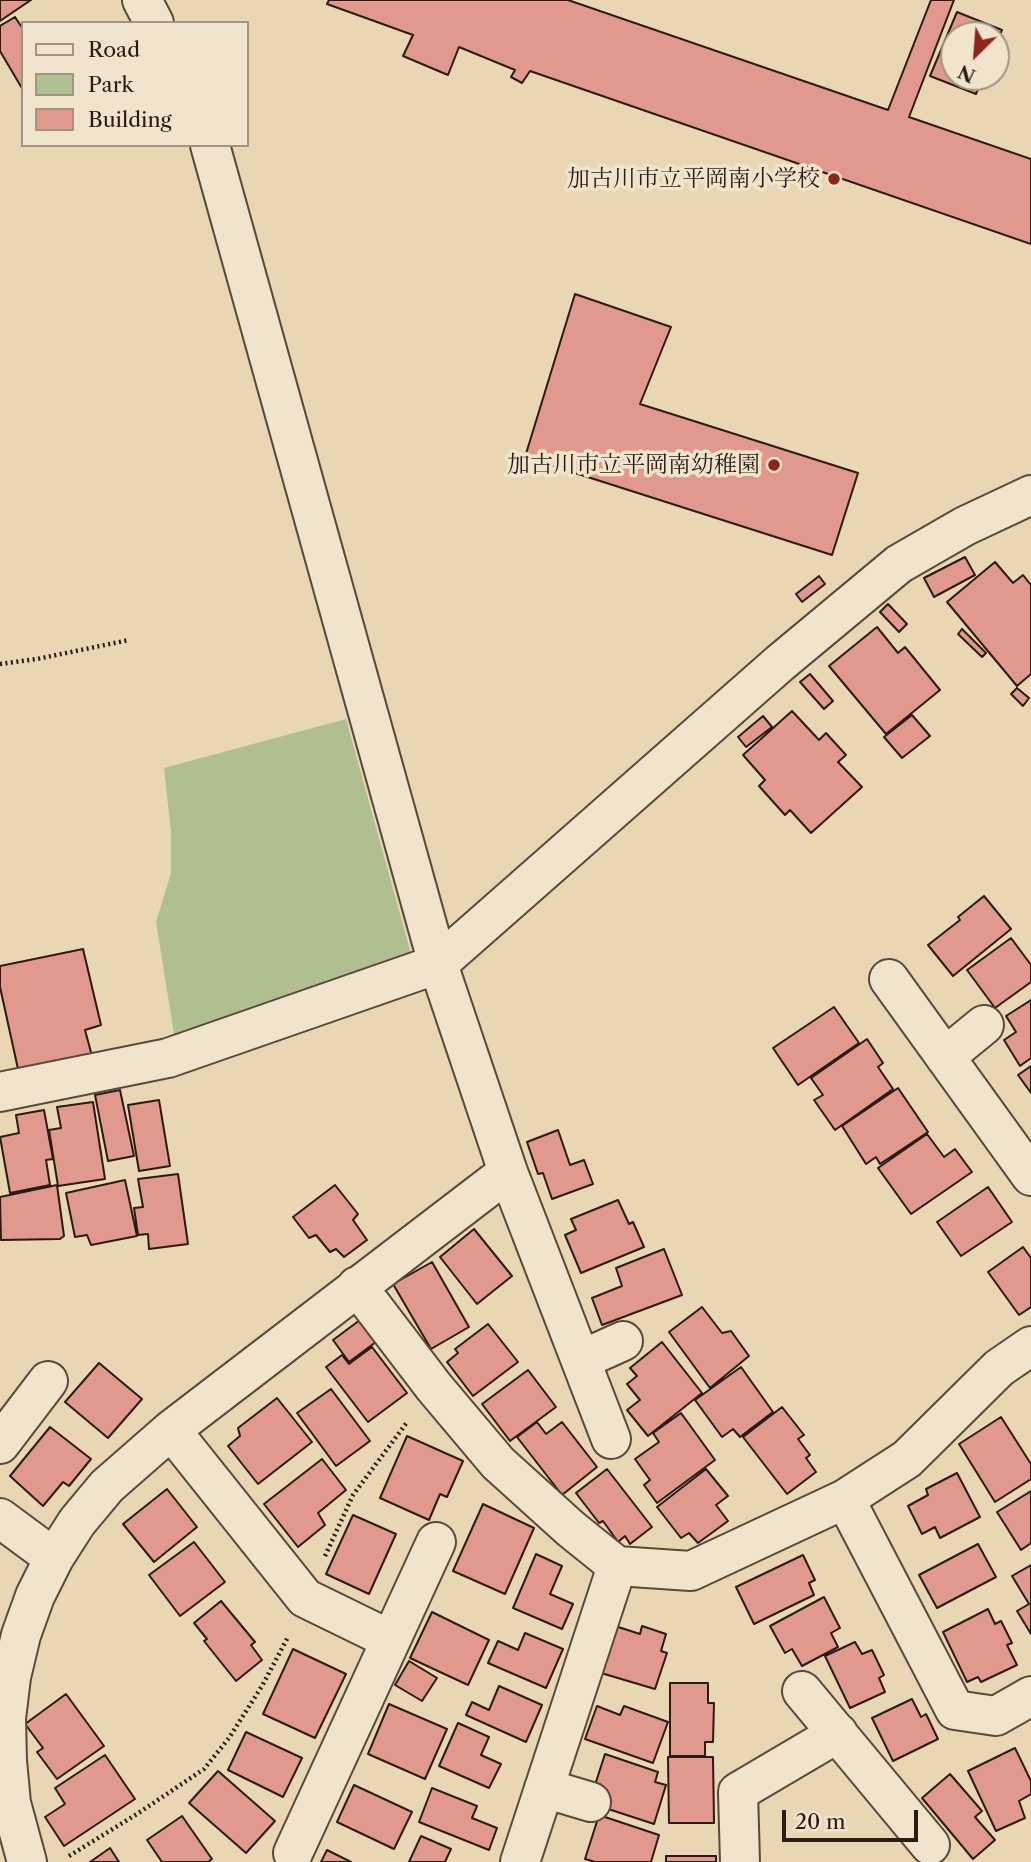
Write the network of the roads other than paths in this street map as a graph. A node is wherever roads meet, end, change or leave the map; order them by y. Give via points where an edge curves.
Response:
1 (142, 0) edge
2 (153, 21) edge
3 (210, 147) edge
4 (1028, 502) edge
5 (438, 964) junction
6 (889, 979) dead end
7 (984, 1025) dead end
8 (945, 1057) junction
9 (0, 1092) edge
10 (509, 1172) junction
11 (1031, 1175) edge
12 (357, 1286) junction
13 (623, 1341) dead end
14 (1031, 1346) edge
15 (581, 1360) junction
16 (48, 1381) dead end
17 (171, 1430) junction
18 (611, 1439) dead end
19 (0, 1444) edge
20 (845, 1499) junction
21 (0, 1518) edge
22 (436, 1542) dead end
23 (54, 1558) junction
24 (617, 1566) junction
25 (391, 1640) junction
26 (802, 1690) dead end
27 (1031, 1696) edge
28 (838, 1733) junction
29 (544, 1788) junction
30 (591, 1802) dead end
31 (930, 1845) dead end
32 (293, 1853) dead end
33 (27, 1862) edge
34 (520, 1862) edge
35 (740, 1862) edge

1 - 2 street
3 - 5 street
4 - 5 street via 965,526 899,564
5 - 9 street via 168,1058
5 - 10 street
6 - 8 street
7 - 8 street
8 - 11 street
10 - 12 street
10 - 15 street
12 - 17 street
12 - 24 street via 498,1463
13 - 15 street
14 - 20 street via 999,1368 907,1459
15 - 18 street
16 - 19 street
17 - 23 street via 107,1486
17 - 25 street via 306,1598
20 - 24 street via 691,1572
20 - 27 street via 955,1710 996,1716
21 - 23 street
22 - 25 street
23 - 33 street via 21,1635 6,1719 11,1803
24 - 29 street
25 - 32 street
26 - 28 street
28 - 31 street
28 - 35 street via 738,1792
29 - 30 street
29 - 34 street

